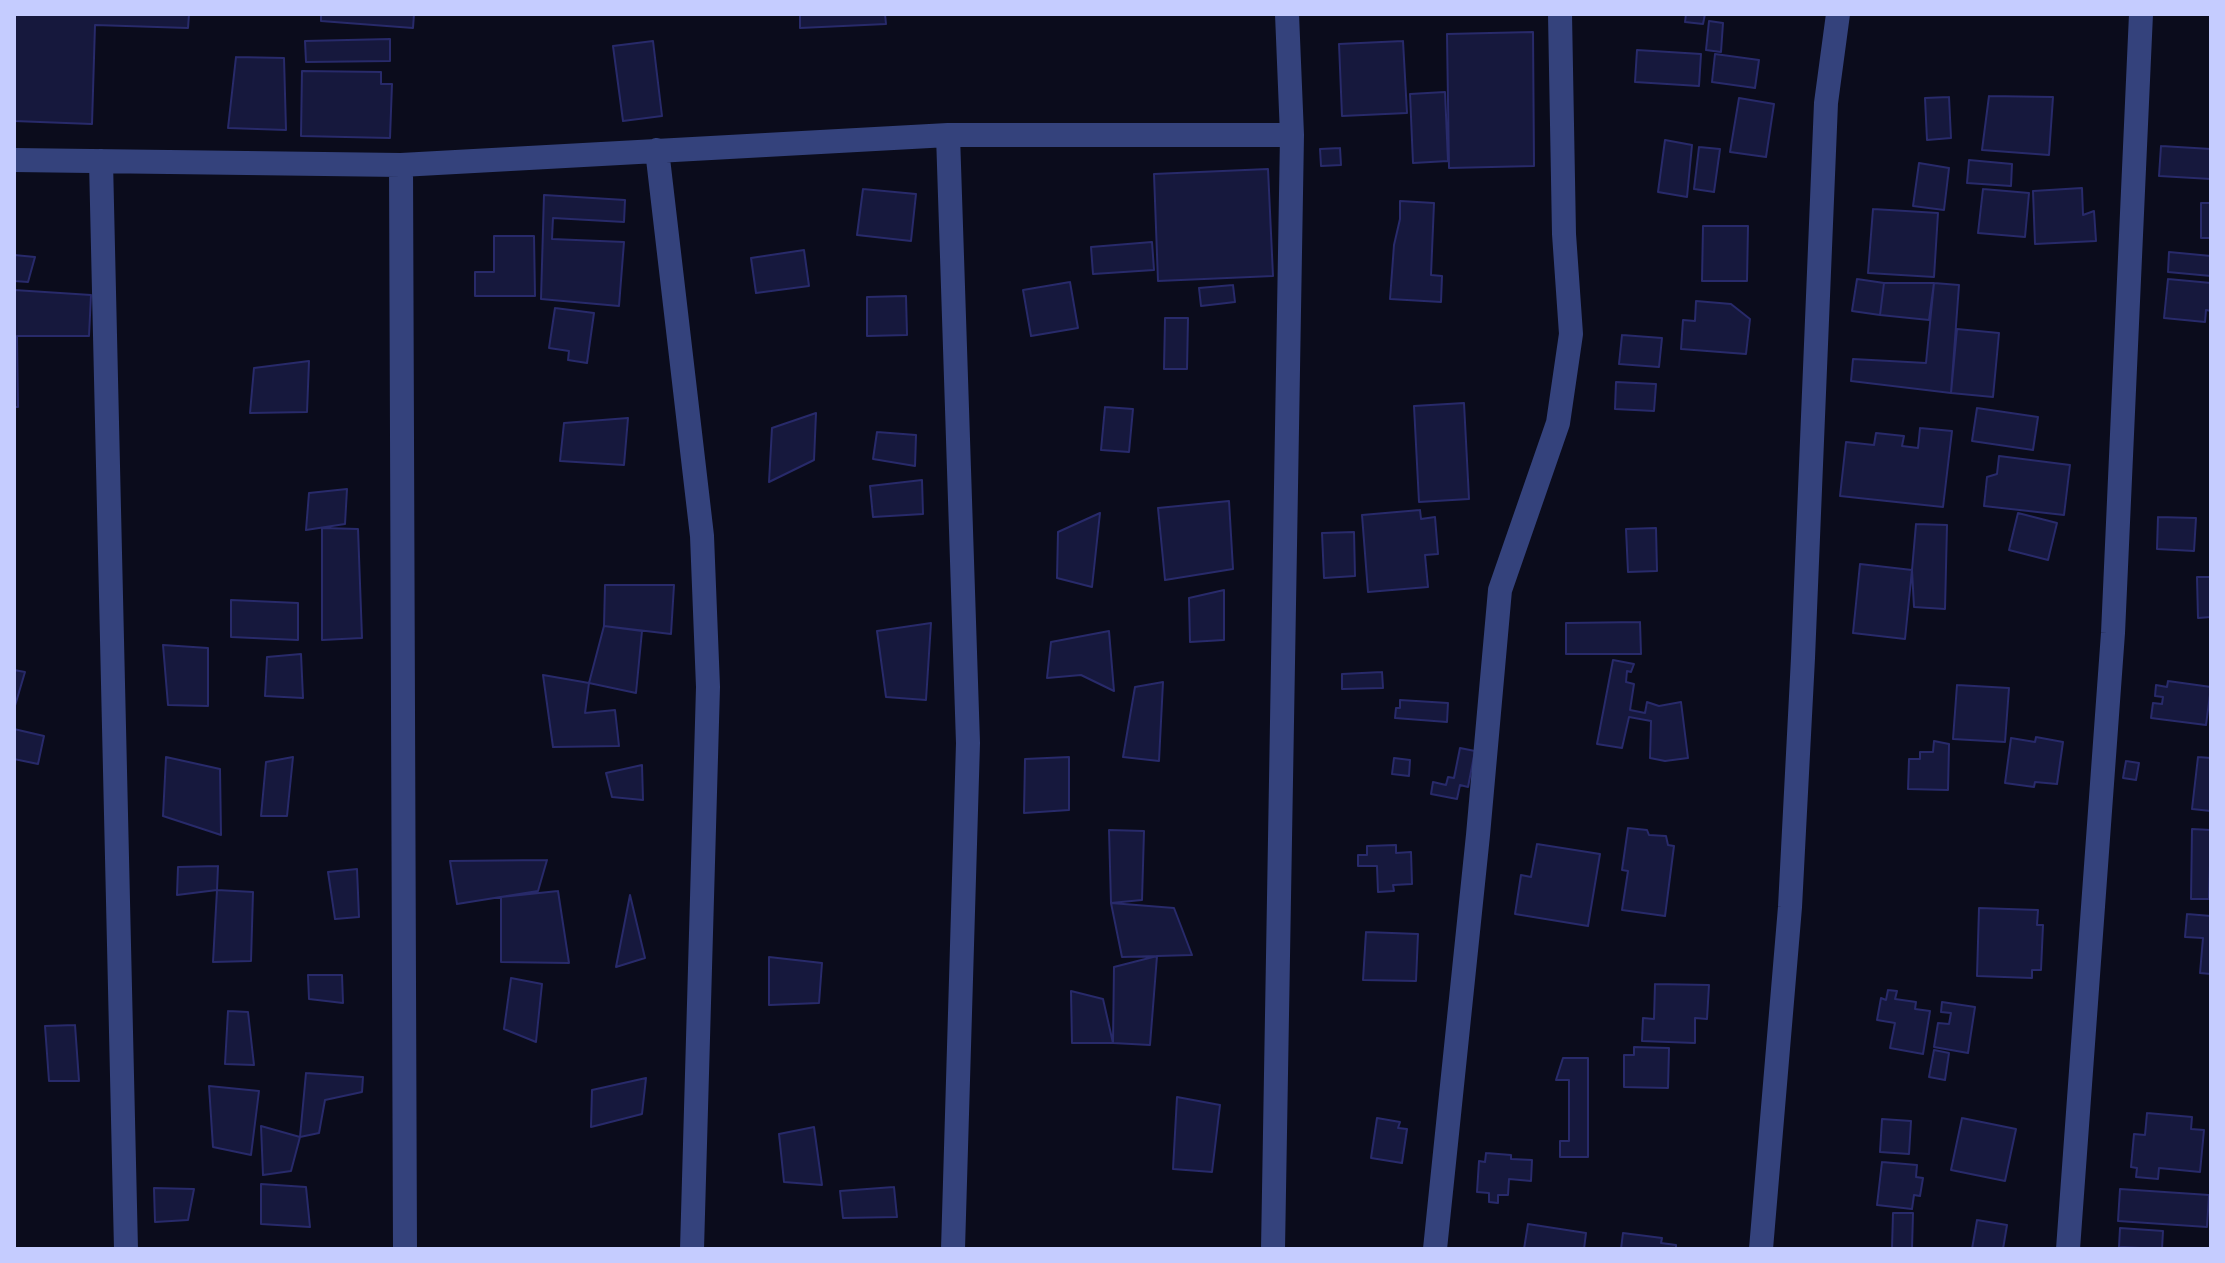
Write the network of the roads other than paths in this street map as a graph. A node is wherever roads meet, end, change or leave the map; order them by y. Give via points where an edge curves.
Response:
1 (1287, 14) edge
2 (1560, 14) edge
3 (1838, 14) edge
4 (2141, 14) edge
5 (948, 135) junction
6 (1292, 135) junction
7 (657, 150) junction
8 (14, 160) edge
9 (101, 161) junction
10 (401, 165) junction
11 (126, 1249) edge
12 (405, 1249) edge
13 (692, 1249) edge
14 (953, 1249) edge
15 (1273, 1249) edge
16 (1435, 1249) edge
17 (1761, 1249) edge
18 (2068, 1249) edge

1 - 6 street
2 - 16 street via 1571,334 1558,423 1500,590
3 - 17 street via 1826,103 1790,907
4 - 18 street via 2113,633
5 - 6 street
5 - 7 street
5 - 14 street via 968,743
6 - 15 street
7 - 10 street
7 - 13 street via 702,536 708,687
8 - 9 street
9 - 10 street
9 - 11 street
10 - 12 street

